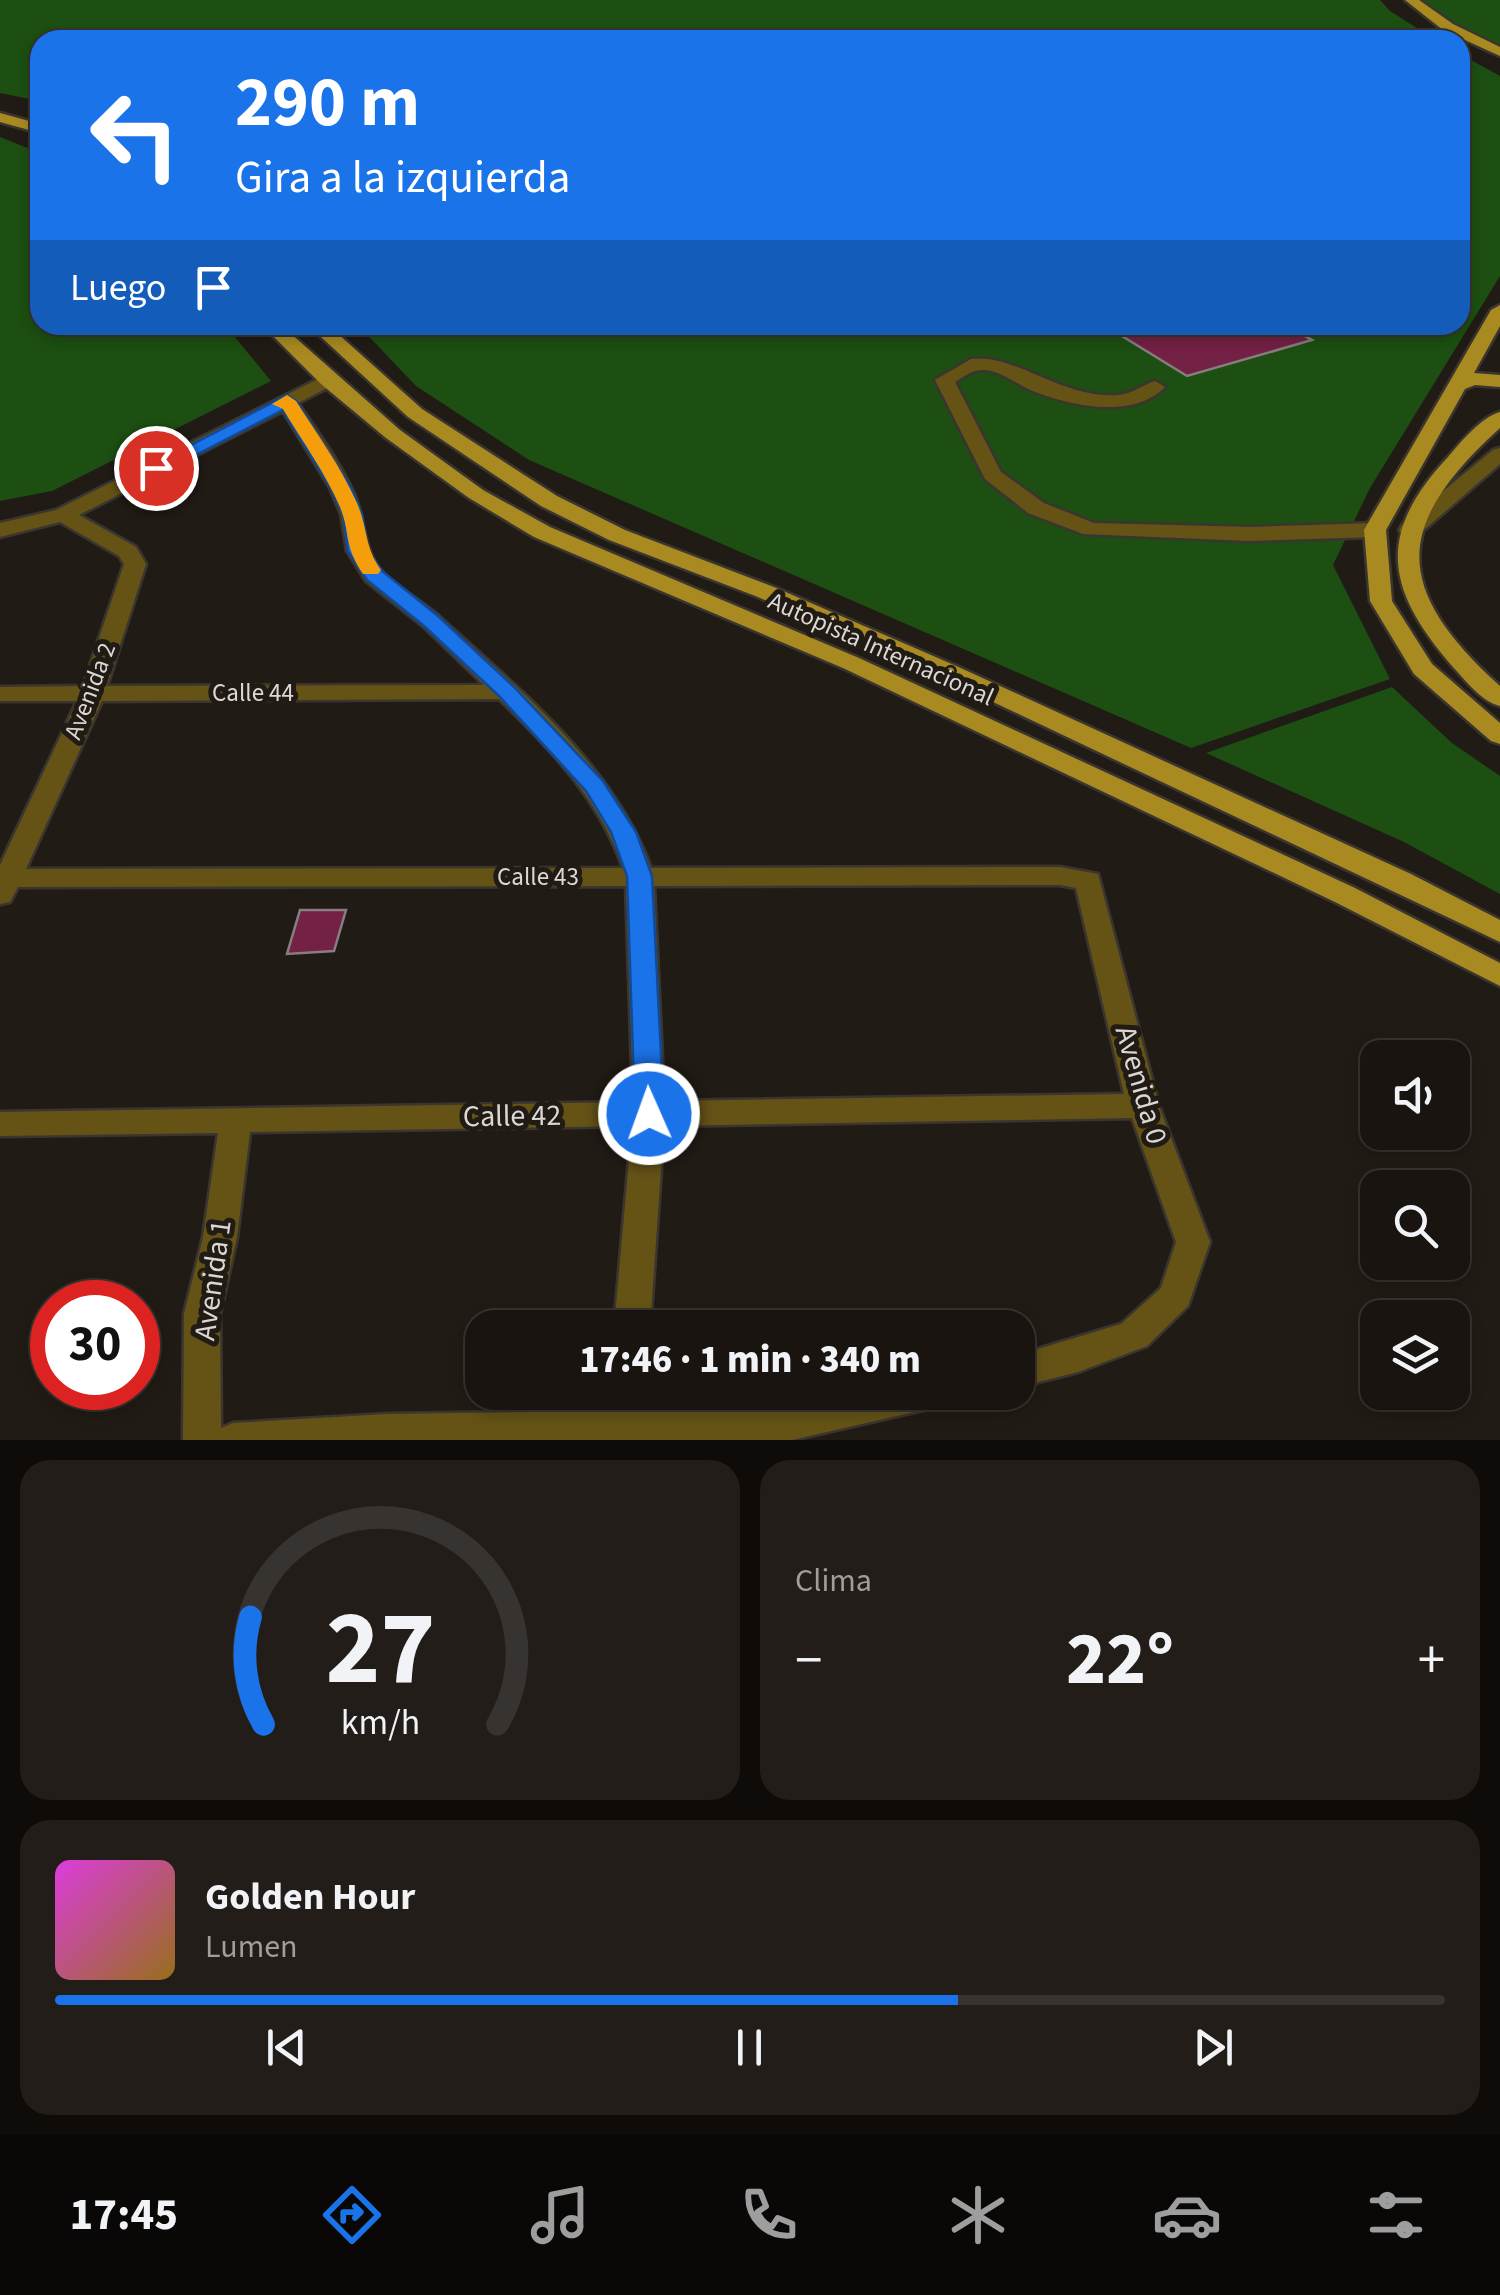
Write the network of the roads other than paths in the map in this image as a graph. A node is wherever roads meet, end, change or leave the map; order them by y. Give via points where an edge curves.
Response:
1 (1405, 4) edge
2 (1438, 30) edge
3 (1454, 30) edge
4 (1470, 38) edge
5 (1470, 49) edge
6 (1500, 52) edge
7 (1500, 63) edge
8 (0, 103) edge
9 (30, 111) edge
10 (0, 117) edge
11 (30, 126) edge
12 (1500, 310) edge
13 (282, 335) edge
14 (328, 335) edge
15 (328, 380) junction
16 (1500, 381) edge
17 (1461, 384) junction
18 (1156, 387) dead end
19 (287, 401) junction
20 (1500, 418) edge
21 (1500, 454) edge
22 (63, 515) junction
23 (0, 530) edge
24 (1375, 530) junction
25 (1410, 530) junction
26 (506, 692) junction
27 (93, 693) junction
28 (0, 694) edge
29 (1500, 699) edge
30 (1500, 736) edge
31 (640, 876) junction
32 (1077, 877) joint
33 (3, 883) edge
34 (1500, 932) edge
35 (1500, 976) edge
36 (1143, 1106) junction
37 (649, 1114) junction
38 (236, 1120) junction
39 (0, 1124) edge
40 (633, 1310) edge
41 (1035, 1367) edge
42 (615, 1410) edge
43 (636, 1410) edge
44 (852, 1410) edge
45 (202, 1440) edge
46 (233, 1440) edge

1 - 2 main road
1 - 3 main road
4 - 6 main road
5 - 7 main road
8 - 9 main road
10 - 11 main road
12 - 17 main road via 1489,350
13 - 15 main road, Autopista Internacional
14 - 34 main road, Autopista Internacional via 404,404 548,502 928,662
15 - 19 street
15 - 35 main road, Autopista Internacional via 455,479 542,532 851,664 1345,895
16 - 17 main road
17 - 24 main road
18 - 24 street via 1143,397 1107,402 1044,388 994,365 971,365 944,380 992,476 1036,508 1091,528
19 - 22 street
19 - 26 street via 341,488 358,551 374,576
20 - 25 main road via 1438,483
21 - 25 street
22 - 23 street
22 - 27 street, Avenida 2 via 128,552 135,564
24 - 30 main road via 1381,601 1422,669
25 - 29 main road via 1407,559 1426,614 1445,645
26 - 27 street, Calle 44
26 - 31 street via 594,786 624,832
27 - 28 street, Calle 44
27 - 33 street, Avenida 2
31 - 32 street, Calle 43
31 - 33 street, Calle 43
31 - 37 street
32 - 36 street, Avenida 0 via 1088,881
36 - 37 street, Calle 42
36 - 41 street, Avenida 0 via 1193,1242 1176,1296 1134,1335
37 - 38 street, Calle 42
37 - 40 street
38 - 39 street, Calle 42
38 - 45 street, Avenida 1 via 202,1314
42 - 46 street
43 - 44 street via 785,1425

